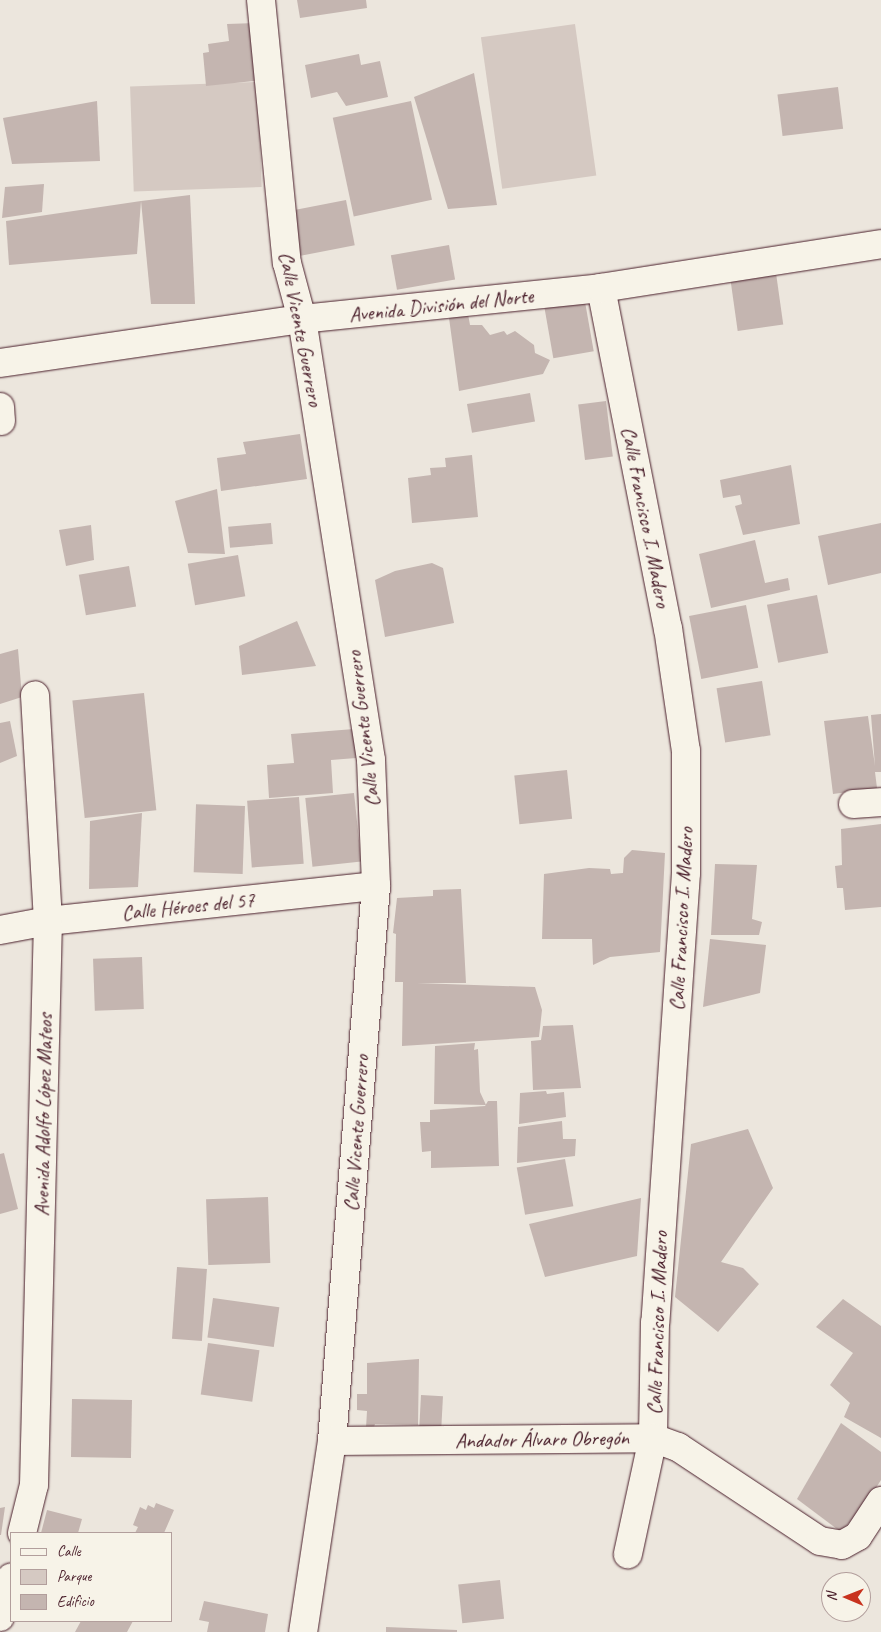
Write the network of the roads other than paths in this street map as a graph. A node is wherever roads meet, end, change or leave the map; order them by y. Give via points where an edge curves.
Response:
1 (261, 0) edge
2 (881, 244) edge
3 (601, 288) junction
4 (302, 319) junction
5 (0, 363) edge
6 (35, 695) dead end
7 (881, 802) edge
8 (853, 804) dead end
9 (376, 886) junction
10 (48, 921) junction
11 (0, 930) edge
12 (653, 1438) junction
13 (332, 1441) junction
14 (881, 1501) edge
15 (22, 1532) edge
16 (628, 1554) dead end
17 (10, 1582) edge
18 (0, 1617) edge
19 (303, 1632) edge

1 - 4 street, Calle Vicente Guerrero via 287,263
2 - 3 street, Avenida División del Norte
3 - 4 street, Avenida División del Norte
3 - 12 street, Calle Francisco I. Madero via 668,628 686,751 686,873 655,1322
4 - 5 street, Avenida División del Norte
4 - 9 street, Calle Vicente Guerrero via 371,760
6 - 10 street, Avenida Adolfo López Mateos
7 - 8 street
9 - 10 street, Calle Héroes del 57
9 - 13 street, Calle Vicente Guerrero
10 - 11 street, Calle Héroes del 57
10 - 15 street, Avenida Adolfo López Mateos via 34,1485
12 - 13 street, Andador Álvaro Obregón
12 - 14 street, Andador Álvaro Obregón via 678,1447 820,1540 842,1545 858,1536
12 - 16 street, Calle Francisco I. Madero
13 - 19 street, Calle Vicente Guerrero
17 - 18 street

